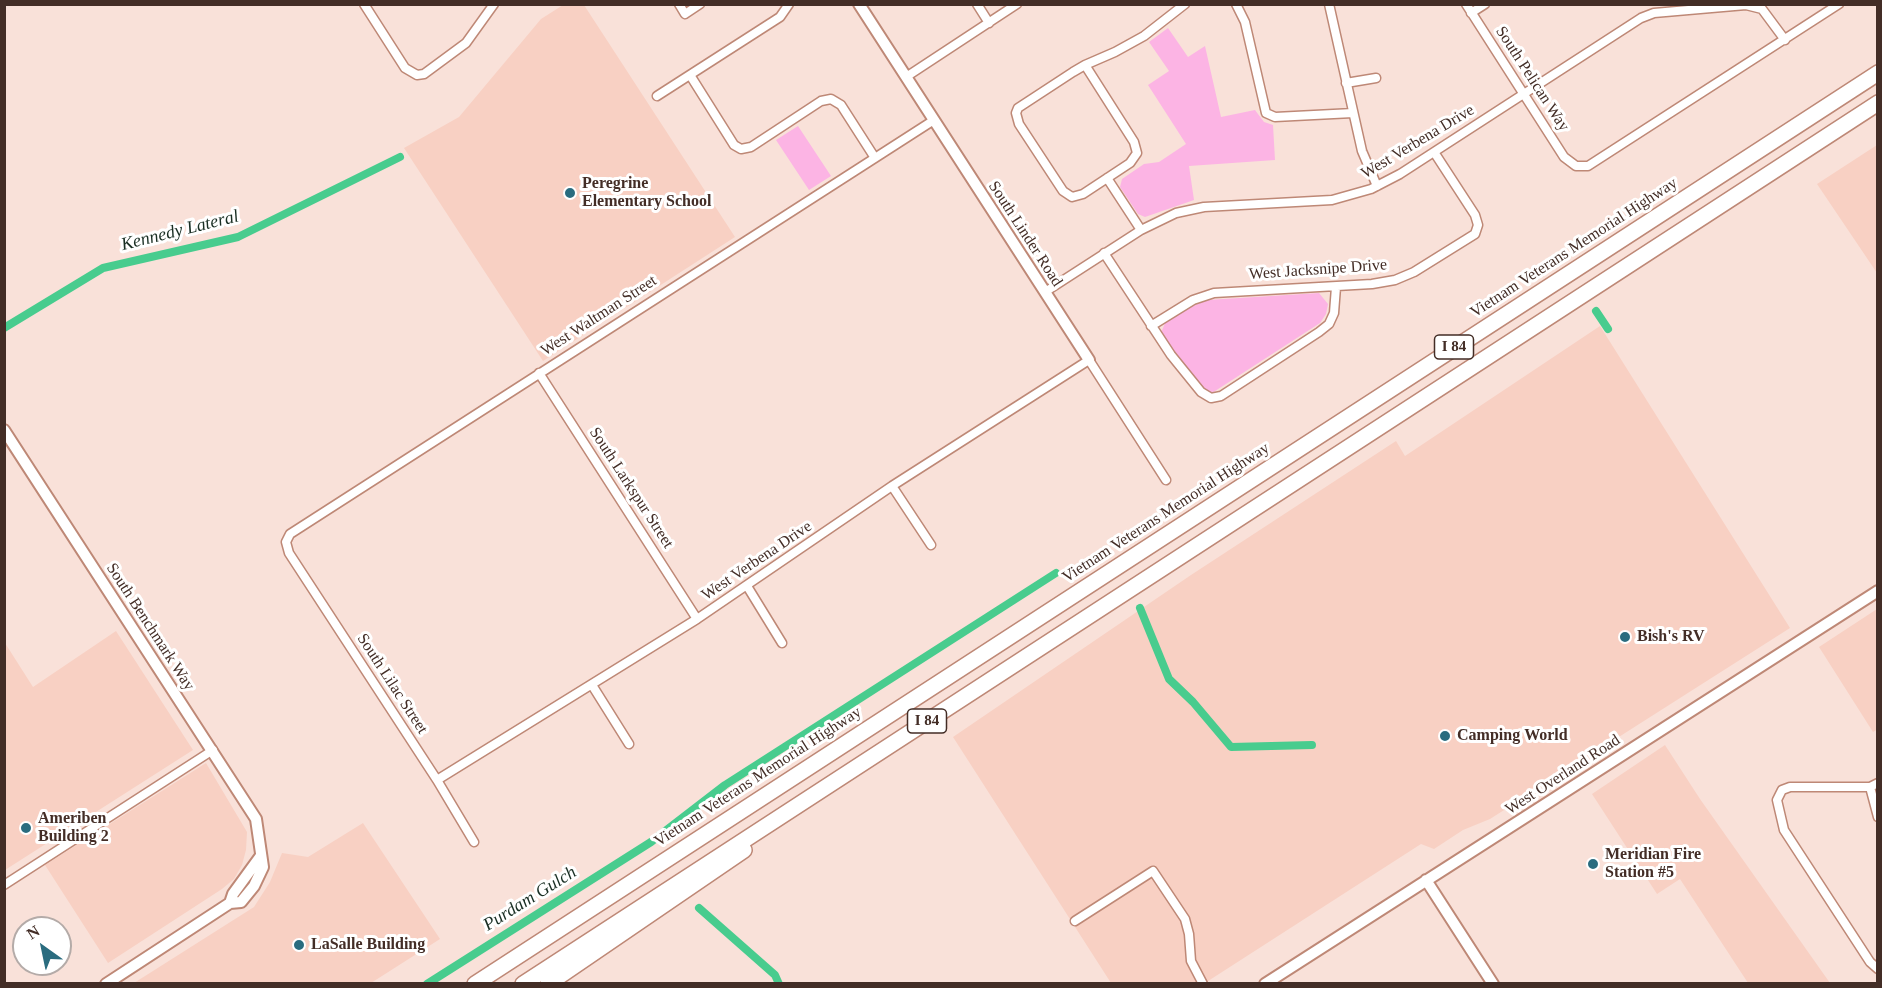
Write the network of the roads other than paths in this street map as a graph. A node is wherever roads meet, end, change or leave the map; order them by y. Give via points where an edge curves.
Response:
1 (364, 4) edge
2 (494, 4) edge
3 (679, 4) edge
4 (700, 4) edge
5 (789, 4) edge
6 (860, 4) edge
7 (977, 4) edge
8 (1017, 4) edge
9 (1185, 4) edge
10 (1236, 4) edge
11 (1329, 4) edge
12 (1466, 4) edge
13 (1485, 4) edge
14 (1839, 4) edge
15 (1471, 13) junction
16 (989, 23) junction
17 (1785, 40) junction
18 (1085, 65) junction
19 (1878, 73) edge
20 (690, 75) junction
21 (906, 77) junction
22 (1376, 78) dead end
23 (1346, 83) junction
24 (1524, 94) junction
25 (657, 96) dead end
26 (1878, 104) edge
27 (1353, 113) junction
28 (934, 120) junction
29 (1434, 152) junction
30 (874, 158) junction
31 (1107, 178) junction
32 (1377, 186) junction
33 (1141, 230) junction
34 (1104, 253) junction
35 (1336, 286) junction
36 (1045, 292) junction
37 (1151, 326) junction
38 (1089, 360) junction
39 (539, 373) junction
40 (4, 430) edge
41 (1166, 480) dead end
42 (892, 486) junction
43 (286, 542) joint
44 (931, 545) dead end
45 (747, 586) junction
46 (1878, 591) edge
47 (697, 619) junction
48 (783, 643) dead end
49 (592, 685) junction
50 (629, 744) dead end
51 (213, 750) junction
52 (437, 780) junction
53 (1874, 785) edge
54 (798, 805) junction
55 (1878, 817) edge
56 (474, 842) dead end
57 (1426, 880) junction
58 (4, 885) edge
59 (1075, 921) dead end
60 (1878, 969) edge
61 (106, 984) edge
62 (474, 984) edge
63 (522, 984) edge
64 (548, 984) edge
65 (1203, 984) edge
66 (1266, 984) edge
67 (1493, 984) edge

1 - 2 street via 405,68 417,75 466,43
3 - 4 street via 685,14
5 - 20 street via 780,17
6 - 21 street, South Linder Road
7 - 16 street
8 - 16 street
9 - 18 street via 1144,36
10 - 27 street via 1245,22 1266,113 1275,117
11 - 23 street
12 - 15 street, South Pelican Way
13 - 15 street
14 - 17 street
15 - 24 street, South Pelican Way
16 - 21 street
17 - 24 street, West Verbena Drive via 1762,9 1746,5 1654,13
17 - 24 street, South Pelican Way via 1588,166 1576,166 1564,158
18 - 31 street via 1134,142 1137,153 1130,164
18 - 31 street via 1022,104 1016,113 1019,124 1063,191 1072,197 1083,194
19 - 62 highway, Vietnam Veterans Memorial Highway / I 84
20 - 25 street
20 - 30 street via 734,145 741,149 751,147 821,101 831,99 841,105
21 - 28 street, South Linder Road
22 - 23 street
23 - 27 street
24 - 29 street, West Verbena Drive
26 - 54 highway, I 84
27 - 32 street via 1362,151
28 - 30 street, West Waltman Street
28 - 36 street, South Linder Road
29 - 32 street, West Verbena Drive
29 - 35 street, West Jacksnipe Drive via 1475,215 1478,225 1474,234 1395,280
30 - 39 street, West Waltman Street
31 - 33 street
32 - 33 street, West Verbena Drive via 1332,200 1194,208
33 - 34 street, West Verbena Drive
34 - 36 street, West Verbena Drive
34 - 37 street
35 - 37 street, West Jacksnipe Drive via 1214,293 1193,300
35 - 37 street via 1329,324 1221,396 1210,398 1201,393
36 - 38 street, South Linder Road
38 - 41 street, South Linder Road
38 - 42 street, West Verbena Drive
39 - 43 street, West Waltman Street via 298,526
39 - 47 street, South Larkspur Street
40 - 51 street, South Benchmark Way
42 - 44 street
42 - 45 street, West Verbena Drive
43 - 52 street, South Lilac Street via 289,553
45 - 47 street, West Verbena Drive
45 - 48 street
46 - 57 street, West Overland Road
47 - 49 street, West Verbena Drive
49 - 50 street
49 - 52 street, West Verbena Drive
51 - 58 street
51 - 61 street, South Benchmark Way via 256,819 260,857 230,903
52 - 56 street, South Lilac Street
53 - 55 street
53 - 60 street via 1790,787 1782,790 1777,800 1784,830
54 - 63 highway, I 84
54 - 64 highway via 728,862
57 - 66 street, West Overland Road
57 - 67 street
59 - 65 street via 1153,871 1185,919 1191,961

